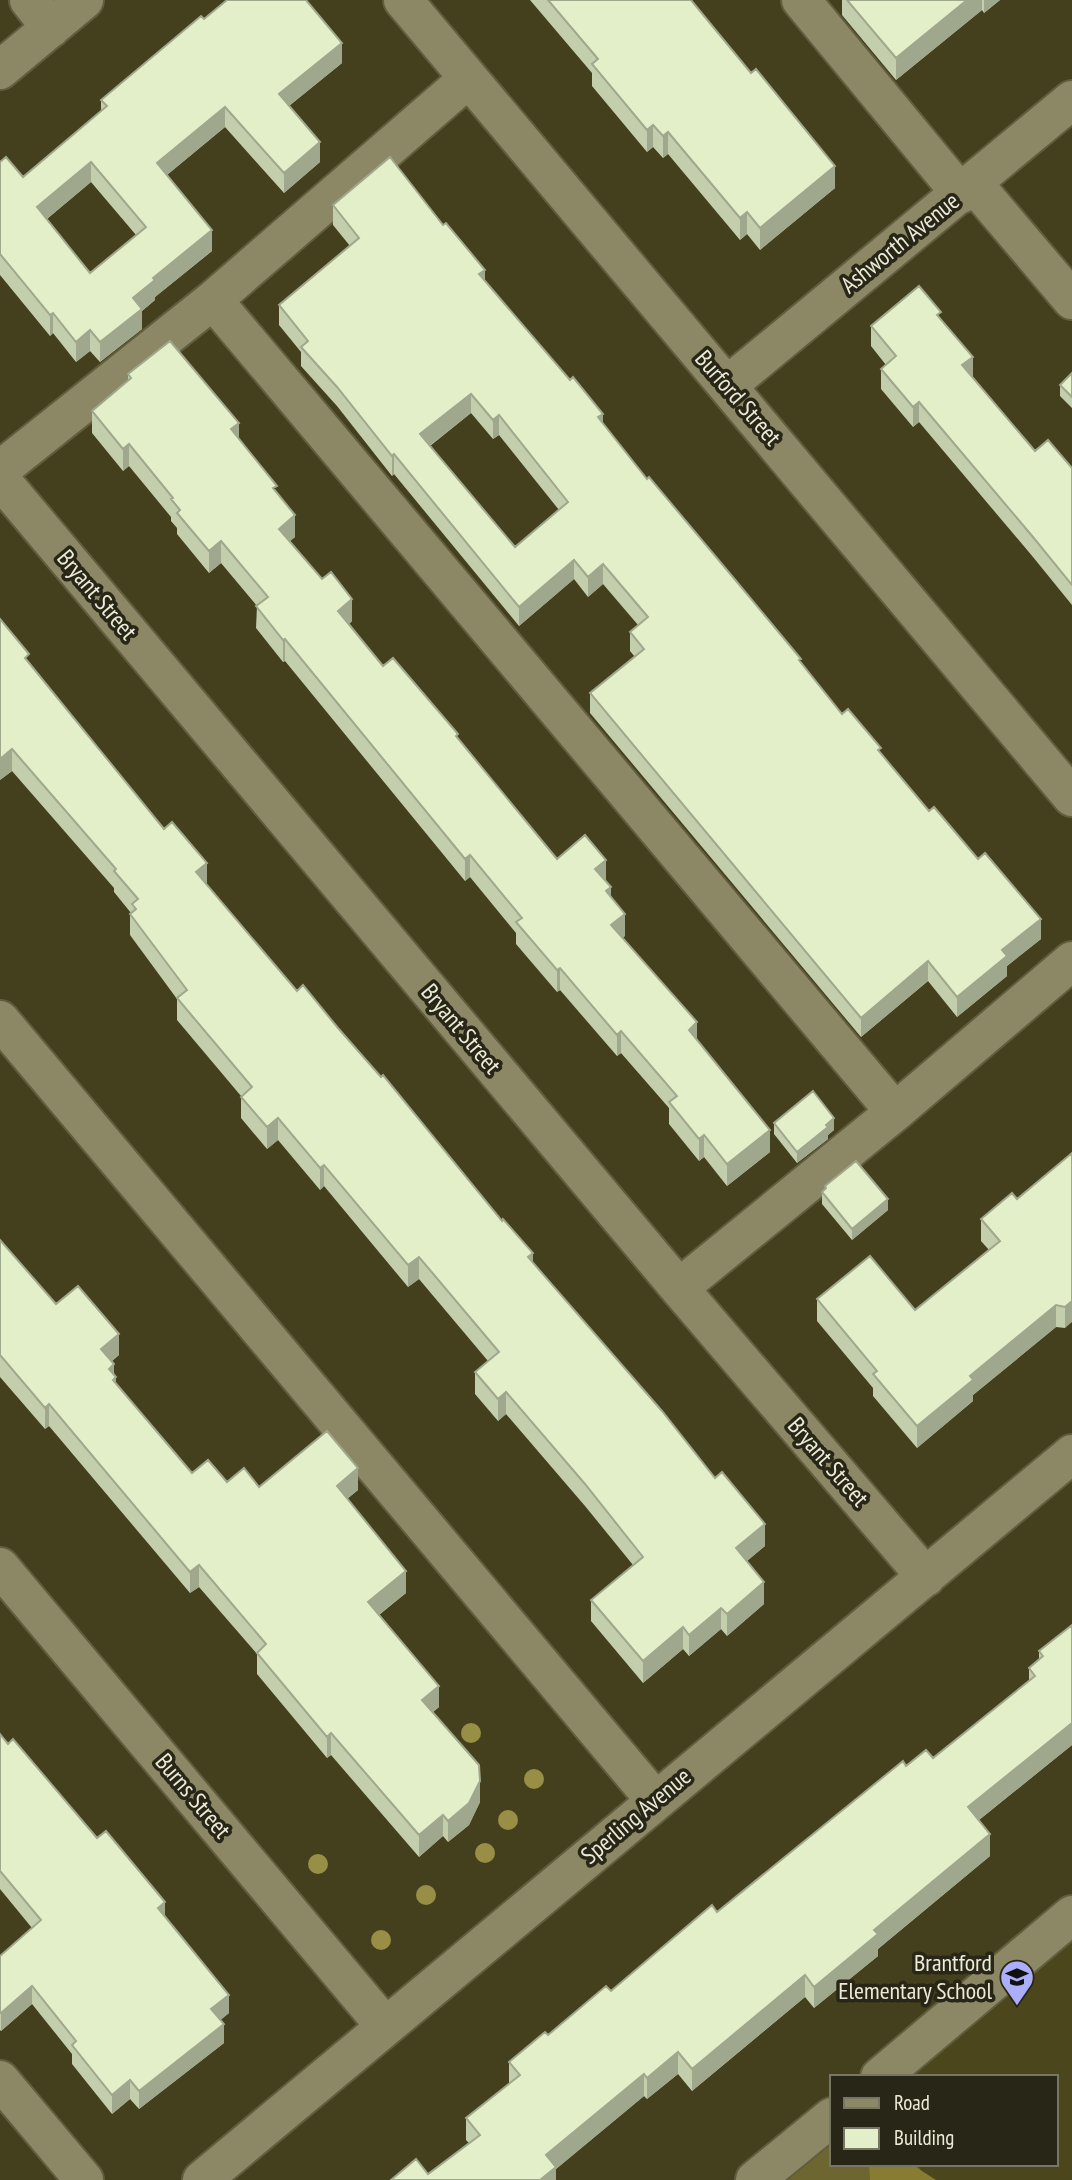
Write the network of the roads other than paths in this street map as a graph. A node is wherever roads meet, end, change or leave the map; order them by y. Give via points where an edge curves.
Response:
1 (84, 0) edge
2 (403, 0) edge
3 (801, 0) edge
4 (40, 14) edge
5 (0, 70) edge
6 (468, 79) junction
7 (1072, 100) edge
8 (967, 188) junction
9 (213, 300) junction
10 (1072, 300) edge
11 (727, 385) junction
12 (0, 470) edge
13 (0, 479) edge
14 (1072, 797) edge
15 (1072, 961) edge
16 (0, 1020) edge
17 (895, 1112) junction
18 (679, 1288) junction
19 (1072, 1454) edge
20 (0, 1567) edge
21 (926, 1577) junction
22 (655, 1800) junction
23 (1072, 1915) edge
24 (385, 2026) junction
25 (882, 2075) edge
26 (0, 2080) edge
27 (830, 2118) edge
28 (84, 2180) edge
29 (202, 2180) edge
30 (755, 2180) edge

1 - 4 street
2 - 6 street, Burford Street
3 - 8 street
4 - 5 street
6 - 9 street
6 - 11 street, Burford Street
7 - 8 street, Ashworth Avenue
8 - 10 street
8 - 11 street, Ashworth Avenue
9 - 12 street
9 - 17 street
11 - 14 street, Burford Street
13 - 18 street, Bryant Street
15 - 17 street
16 - 22 street
17 - 18 street
18 - 21 street, Bryant Street
19 - 21 street, Sperling Avenue
20 - 24 street, Burns Street
21 - 22 street, Sperling Avenue
22 - 24 street, Sperling Avenue
23 - 25 street
24 - 29 street, Sperling Avenue
26 - 28 street
27 - 30 street

